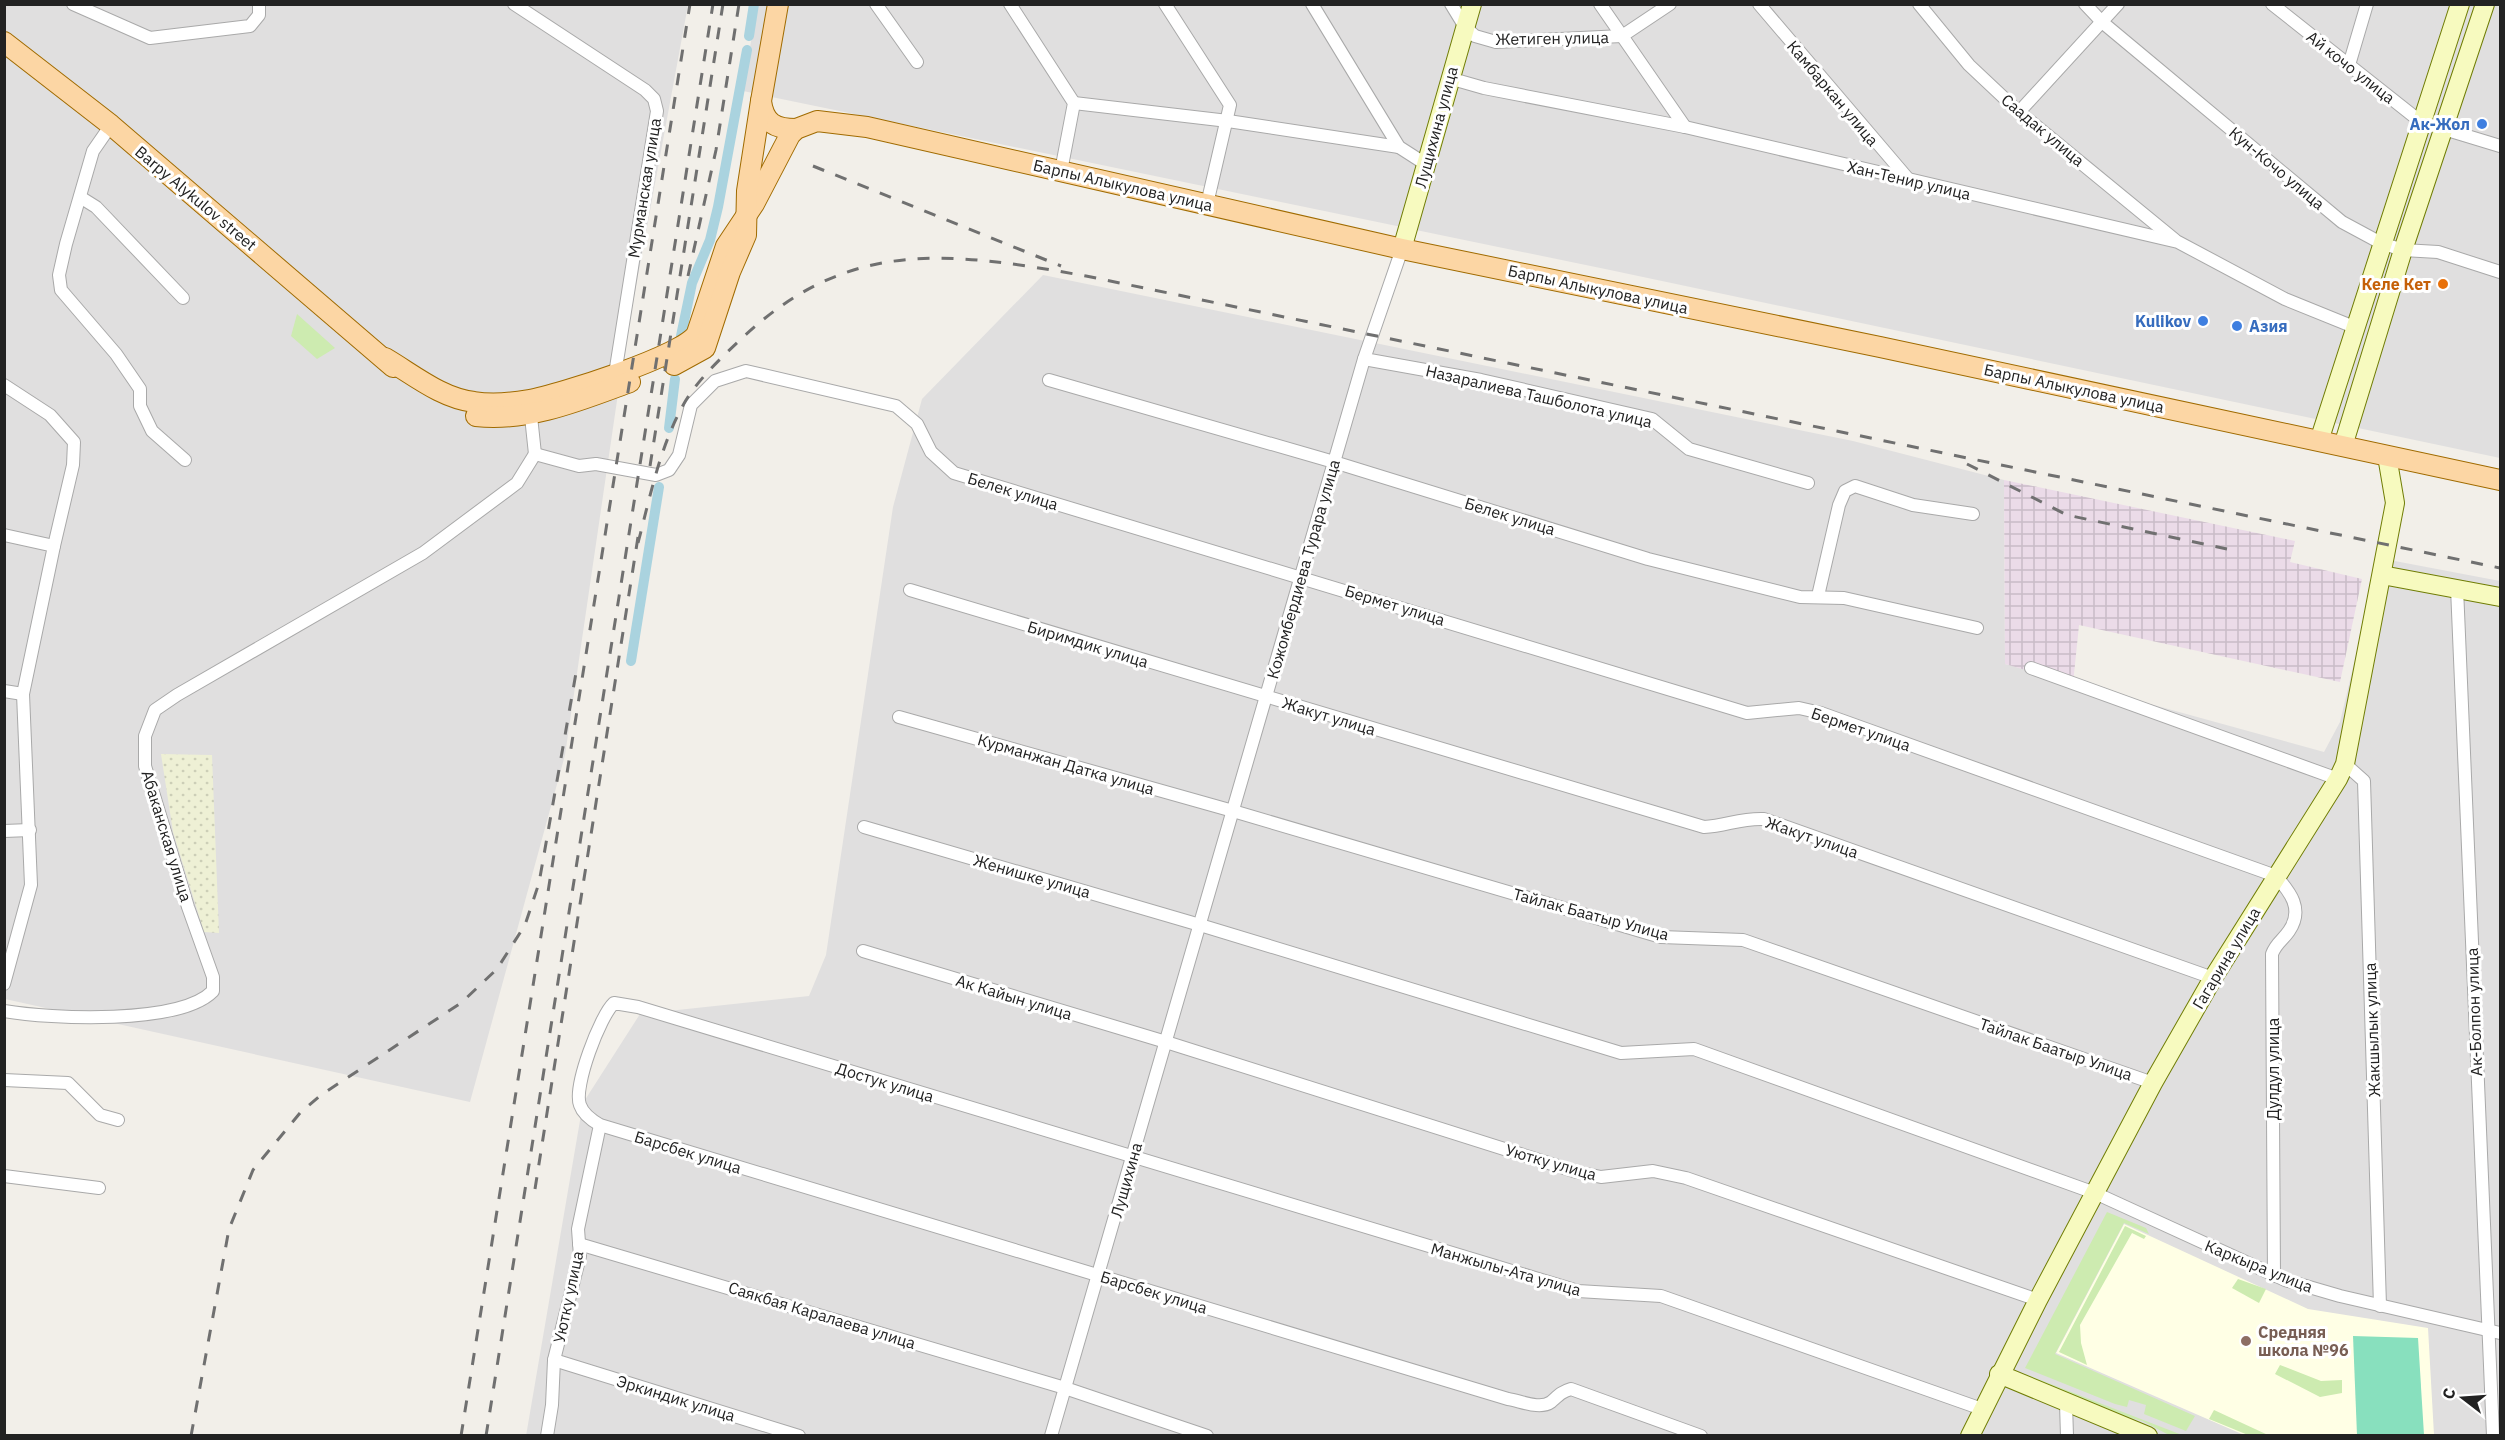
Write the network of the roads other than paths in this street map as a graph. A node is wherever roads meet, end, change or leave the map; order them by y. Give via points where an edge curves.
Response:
1 (73, 4) edge
2 (259, 4) edge
3 (514, 4) edge
4 (778, 4) edge
5 (876, 4) edge
6 (1010, 4) edge
7 (1165, 4) edge
8 (1312, 4) edge
9 (1450, 4) edge
10 (1472, 4) edge
11 (1600, 4) edge
12 (1670, 4) edge
13 (1759, 4) edge
14 (1919, 4) edge
15 (2085, 4) edge
16 (2118, 4) edge
17 (2272, 4) edge
18 (2367, 4) edge
19 (2460, 4) edge
20 (2484, 4) edge
21 (2102, 22) junction
22 (1465, 27) junction
23 (1622, 36) junction
24 (4, 42) edge
25 (916, 62) dead end
26 (2349, 65) junction
27 (1449, 78) junction
28 (761, 101) junction
29 (1074, 104) junction
30 (2019, 112) junction
31 (1228, 122) junction
32 (2421, 122) junction
33 (111, 125) junction
34 (1685, 127) junction
35 (796, 129) junction
36 (2442, 131) junction
37 (2500, 146) edge
38 (1399, 147) junction
39 (1427, 165) junction
40 (1061, 171) junction
41 (1909, 180) junction
42 (80, 198) junction
43 (1207, 204) junction
44 (747, 216) junction
45 (2178, 242) junction
46 (2382, 243) junction
47 (1402, 249) junction
48 (2403, 250) junction
49 (2500, 272) edge
50 (183, 298) dead end
51 (2354, 327) junction
52 (1364, 358) junction
53 (615, 374) junction
54 (1049, 380) dead end
55 (4, 385) edge
56 (530, 407) junction
57 (2319, 441) junction
58 (2343, 446) junction
59 (535, 454) junction
60 (2387, 456) junction
61 (185, 459) dead end
62 (1334, 462) junction
63 (2500, 480) edge
64 (1808, 483) dead end
65 (1973, 514) dead end
66 (4, 535) edge
67 (54, 546) junction
68 (2382, 575) junction
69 (1301, 576) junction
70 (2457, 588) junction
71 (910, 590) dead end
72 (1818, 596) junction
73 (2500, 597) edge
74 (1977, 628) dead end
75 (2031, 668) dead end
76 (4, 691) edge
77 (23, 694) junction
78 (1266, 698) junction
79 (899, 717) dead end
80 (2342, 771) junction
81 (1233, 811) junction
82 (864, 827) dead end
83 (30, 830) junction
84 (4, 831) edge
85 (2276, 876) junction
86 (1200, 925) junction
87 (863, 951) dead end
88 (2213, 978) junction
89 (4, 984) edge
90 (4, 1011) edge
91 (1166, 1042) junction
92 (4, 1080) edge
93 (2153, 1083) junction
94 (118, 1120) dead end
95 (600, 1125) junction
96 (1132, 1157) junction
97 (4, 1176) edge
98 (99, 1188) dead end
99 (2095, 1193) junction
100 (579, 1244) junction
101 (1098, 1275) junction
102 (2274, 1276) junction
103 (2038, 1300) junction
104 (2380, 1306) junction
105 (2487, 1330) junction
106 (2500, 1333) edge
107 (554, 1360) junction
108 (1999, 1374) junction
109 (1065, 1388) junction
110 (2067, 1404) junction
111 (1982, 1409) junction
112 (547, 1436) edge
113 (799, 1436) edge
114 (1051, 1436) edge
115 (1207, 1436) edge
116 (1701, 1436) edge
117 (1970, 1436) edge
118 (2067, 1436) edge
119 (2148, 1436) edge
120 (2493, 1436) edge

1 - 2 street via 150,38 250,26 259,15
3 - 53 street, Мурманская улица via 654,99 657,111
4 - 28 main road
5 - 25 street
6 - 29 street
7 - 31 street via 1230,105
8 - 38 street
9 - 22 street
10 - 22 main road, Лущихина улица
11 - 23 street
12 - 23 street, Жетиген улица
13 - 41 street, Камбаркан улица
14 - 30 street, Саадак улица via 1970,65
15 - 21 street, Кун-Кочо улица
16 - 21 street
17 - 26 street, Ай кочо улица
18 - 26 street
19 - 32 main road
20 - 36 main road
21 - 30 street
21 - 46 street, Кун-Кочо улица via 2342,222
22 - 23 street, Жетиген улица via 1475,36 1496,42
22 - 27 main road, Лущихина улица
23 - 34 street
24 - 33 main road, Barpy Alykulov street
26 - 32 street, Ай кочо улица
27 - 34 street, Хан-Тенир улица
27 - 39 main road, Лущихина улица
28 - 35 main road via 763,113 773,126
28 - 44 main road
29 - 31 street
29 - 40 street
30 - 45 street, Саадак улица
31 - 38 street
31 - 43 street
32 - 36 street, Ай кочо улица
32 - 46 main road
33 - 42 street via 93,151
33 - 56 main road, Barpy Alykulov street via 385,358 410,386 440,406 483,417
34 - 41 street, Хан-Тенир улица
35 - 40 main road, Барпы Алыкулова улица via 817,121 841,122
35 - 44 main road via 779,153
36 - 37 street, Ай кочо улица
36 - 48 main road
38 - 39 street
39 - 47 main road, Лущихина улица
40 - 43 main road, Барпы Алыкулова улица
41 - 45 street, Хан-Тенир улица
42 - 50 street via 96,207
42 - 61 street via 59,275 61,290 116,354 140,389 140,406 152,431
43 - 47 main road, Барпы Алыкулова улица
44 - 53 main road via 733,233 718,265 694,339
44 - 56 main road via 746,234 705,348 656,373 561,406
45 - 51 street, Хан-Тенир улица via 2284,299
46 - 48 street, Кун-Кочо улица
46 - 51 main road
47 - 52 street, Кожомбердиева Турара улица
47 - 57 main road, Барпы Алыкулова улица
48 - 49 street, Кун-Кочо улица via 2438,252
48 - 58 main road
51 - 57 main road
52 - 62 street, Кожомбердиева Турара улица
52 - 64 street, Назаралиева Ташболота улица via 1652,419 1689,449
53 - 56 main road
54 - 62 street, Белек улица
55 - 67 street via 50,415 74,442 74,465
56 - 59 street
57 - 58 main road, Барпы Алыкулова улица
58 - 60 main road, Барпы Алыкулова улица
59 - 69 street, Белек улица via 579,466 596,464 656,475 669,470 679,455 692,405 715,381 746,370 896,406 918,424 931,452 954,473
59 - 90 street, Абаканская улица via 517,483 423,553 155,710 145,736 145,766 213,976 213,991 187,1008 98,1018 46,1018
60 - 63 main road, Барпы Алыкулова улица
60 - 68 main road, Гагарина улица via 2395,503
62 - 69 street, Кожомбердиева Турара улица
62 - 72 street, Белек улица via 1648,559 1800,597
65 - 72 street via 1913,505 1855,486 1845,491
66 - 67 street
67 - 77 street
68 - 70 main road
68 - 80 main road, Гагарина улица
69 - 78 street, Кожомбердиева Турара улица
69 - 85 street, Бермет улица via 1747,713 1799,708 1821,713
70 - 73 main road
70 - 105 street, Ак-Болпон улица
71 - 78 street, Биримдик улица
72 - 74 street, Белек улица via 1844,598
75 - 80 street
76 - 77 street
77 - 83 street
78 - 81 street, Кожомбердиева Турара улица
78 - 88 street, Жакут улица via 1704,827 1721,826 1740,818 1764,819
79 - 81 street, Курманжан Датка улица
80 - 85 main road, Гагарина улица
80 - 104 street, Жакшылык улица via 2364,781
81 - 86 street, Кожомбердиева Турара улица
81 - 93 street, Тайлак Баатыр Улица via 1661,937 1743,940
82 - 86 street, Женишке улица
83 - 84 street
83 - 89 street via 31,885
85 - 88 main road, Гагарина улица
85 - 102 street, Дулдул улица via 2292,894 2295,909 2290,930 2276,943 2272,954
86 - 91 street, Лущихина
86 - 99 street, Женишке улица via 1621,1053 1694,1049
87 - 91 street, Ак Кайын улица
88 - 93 main road, Гагарина улица
91 - 96 street, Лущихина
91 - 103 street, Уютку улица via 1577,1172 1601,1177 1653,1171 1686,1178
92 - 94 street via 68,1083 100,1115
93 - 99 main road, Гагарина улица
95 - 96 street, Достук улица via 580,1105 579,1089 598,1027 605,1011 614,1003 638,1007
95 - 100 street, Уютку улица via 578,1228
95 - 101 street, Барсбек улица
96 - 101 street, Лущихина
96 - 111 street, Манжылы-Ата улица via 1578,1292 1661,1296
97 - 98 street
99 - 102 street, Каркыра улица
99 - 103 main road, Гагарина улица
100 - 107 street, Уютку улица via 580,1256
100 - 109 street, Саякбая Каралаева улица
101 - 109 street, Лущихина
101 - 116 street, Барсбек улица via 1508,1399 1541,1406 1559,1392 1571,1389
102 - 104 street, Каркыра улица
103 - 108 main road, Гагарина улица
104 - 105 street, Каркыра улица
105 - 106 street, Каркыра улица
105 - 120 street, Ак-Болпон улица
107 - 112 street, Уютку улица
107 - 113 street, Эркиндик улица
108 - 110 main road
108 - 111 main road, Гагарина улица
109 - 114 street, Лущихина
109 - 115 street, Саякбая Каралаева улица
110 - 118 street
110 - 119 main road
111 - 117 main road, Гагарина улица

